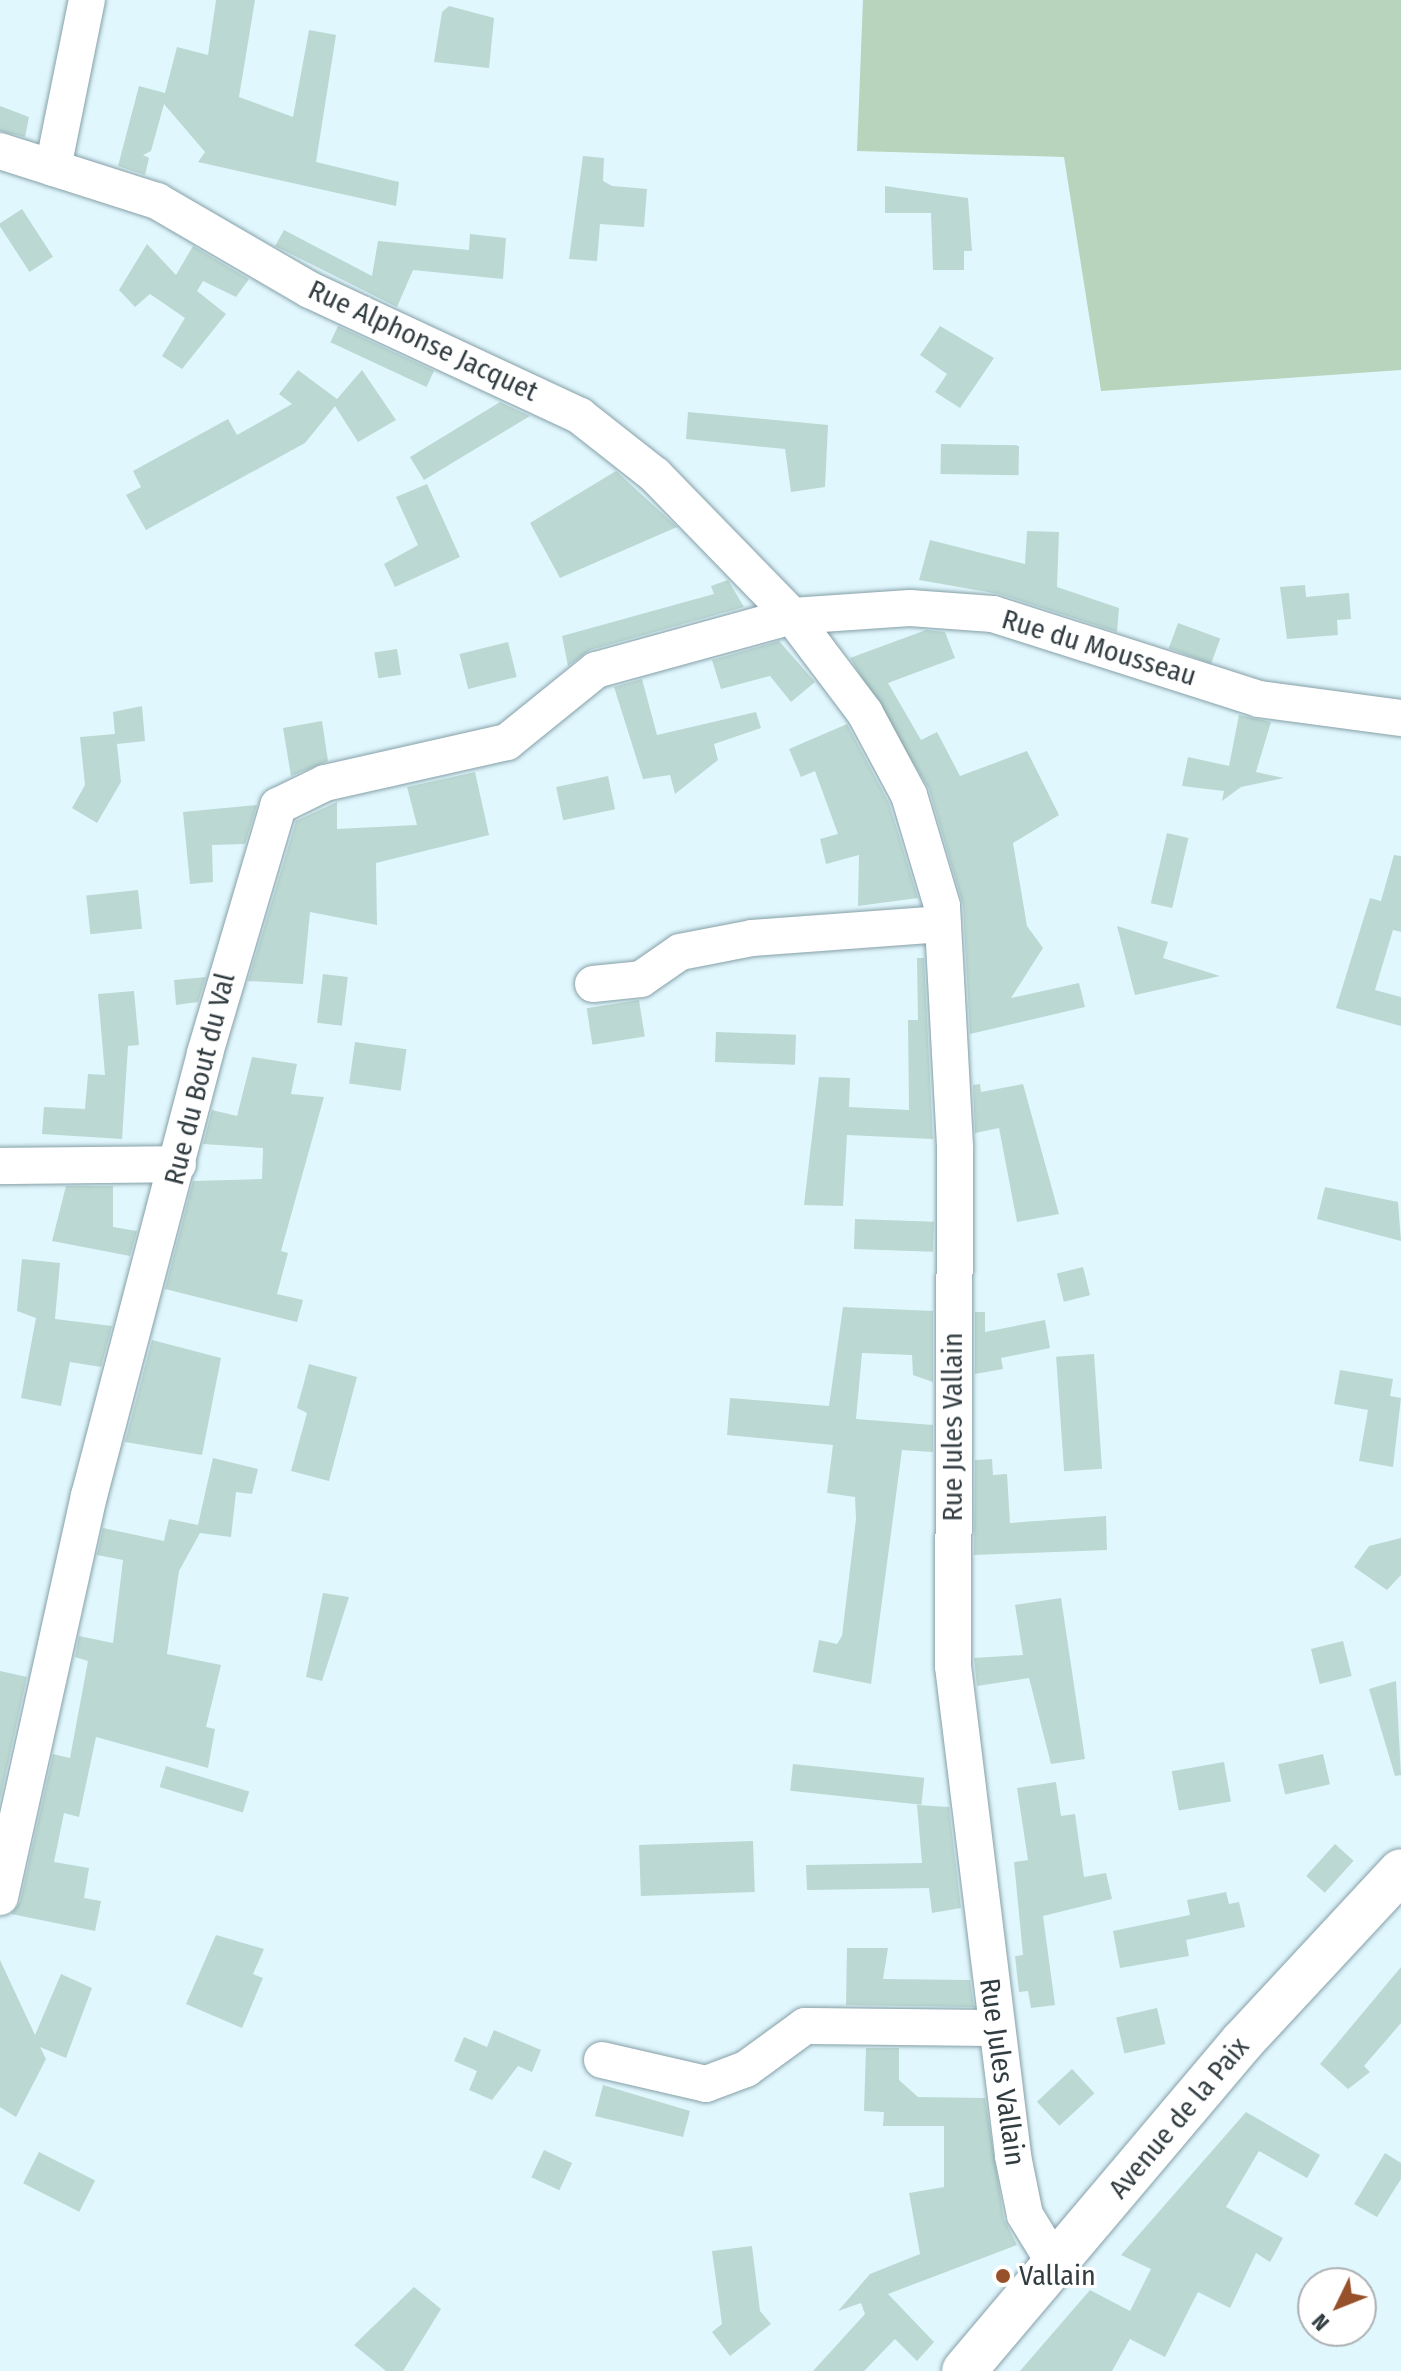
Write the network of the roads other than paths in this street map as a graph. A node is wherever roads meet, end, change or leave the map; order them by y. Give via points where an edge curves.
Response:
1 (87, 0) edge
2 (0, 151) edge
3 (53, 168) junction
4 (792, 616) junction
5 (1401, 718) edge
6 (942, 924) junction
7 (593, 984) dead end
8 (178, 1164) junction
9 (0, 1166) edge
10 (1401, 1871) edge
11 (0, 1897) edge
12 (995, 2028) junction
13 (602, 2060) dead end
14 (1055, 2264) junction
15 (964, 2371) edge

1 - 3 street
2 - 3 street, Rue Alphonse Jacquet
3 - 4 street, Rue Alphonse Jacquet via 157,201 310,290 580,416 655,475
4 - 5 street, Rue du Mousseau via 910,608 993,614 1259,699
4 - 6 street, Rue Jules Vallain via 865,713 909,795
4 - 8 street, Rue du Bout du Val via 596,670 507,742 325,783 278,806
6 - 7 street via 752,938 680,952 641,979
6 - 12 street, Rue Jules Vallain via 955,1149 953,1666
8 - 9 street
8 - 11 street, Rue du Bout du Val via 89,1496
10 - 14 main road, Avenue de la Paix via 1242,2042
12 - 13 street via 805,2026 746,2069 706,2084
12 - 14 street, Rue Jules Vallain via 1025,2215
14 - 15 main road, Avenue de la Paix

